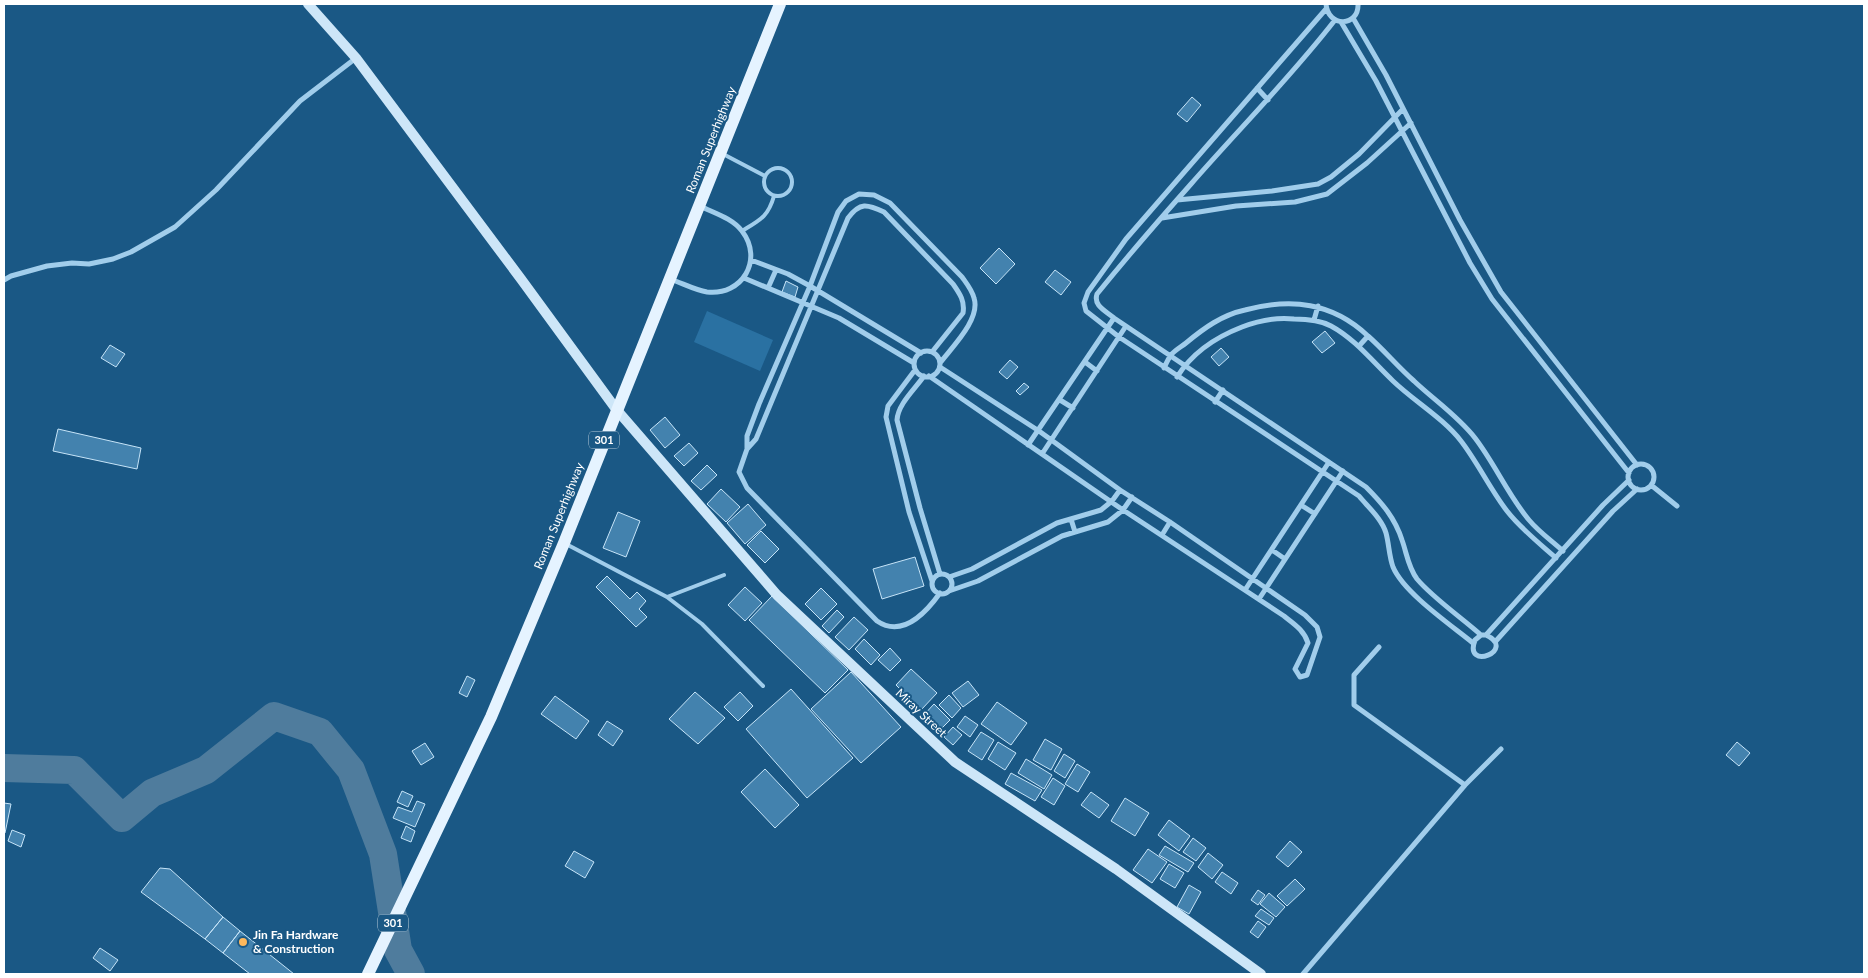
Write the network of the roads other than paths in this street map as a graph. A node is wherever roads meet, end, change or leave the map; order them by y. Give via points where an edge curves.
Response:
1 (308, 4) edge
2 (780, 4) edge
3 (1358, 4) edge
4 (1326, 7) edge
5 (1353, 18) junction
6 (1338, 21) junction
7 (356, 58) junction
8 (1257, 88) junction
9 (1268, 100) junction
10 (1403, 109) junction
11 (1394, 118) junction
12 (1410, 123) junction
13 (1401, 131) junction
14 (720, 153) junction
15 (765, 176) junction
16 (1331, 177) junction
17 (1337, 187) junction
18 (1272, 191) junction
19 (1235, 194) junction
20 (1447, 194) junction
21 (874, 195) junction
22 (774, 196) junction
23 (1161, 199) junction
24 (1176, 200) junction
25 (1437, 200) junction
26 (1273, 203) junction
27 (700, 206) junction
28 (872, 206) junction
29 (1236, 206) junction
30 (1171, 207) junction
31 (1161, 218) junction
32 (742, 231) junction
33 (921, 234) junction
34 (829, 236) junction
35 (1126, 239) junction
36 (839, 241) junction
37 (913, 243) junction
38 (1135, 247) junction
39 (751, 260) junction
40 (776, 270) junction
41 (744, 278) junction
42 (670, 279) junction
43 (4, 280) edge
44 (810, 286) junction
45 (768, 288) junction
46 (818, 291) junction
47 (1088, 292) junction
48 (1502, 292) junction
49 (1097, 294) junction
50 (974, 298) junction
51 (1492, 299) junction
52 (963, 301) junction
53 (802, 302) junction
54 (1280, 304) junction
55 (812, 306) junction
56 (1318, 306) junction
57 (1114, 318) junction
58 (1280, 318) junction
59 (1314, 320) junction
60 (1126, 326) junction
61 (1107, 329) junction
62 (1368, 336) junction
63 (1118, 337) junction
64 (1542, 344) junction
65 (1359, 346) junction
66 (932, 352) junction
67 (1532, 352) junction
68 (921, 353) junction
69 (1171, 355) junction
70 (778, 358) junction
71 (788, 362) junction
72 (1085, 362) junction
73 (914, 363) junction
74 (940, 365) junction
75 (1185, 365) junction
76 (1164, 368) junction
77 (915, 370) junction
78 (1097, 371) junction
79 (927, 376) junction
80 (1177, 377) junction
81 (1223, 390) junction
82 (1424, 390) junction
83 (1578, 392) junction
84 (1569, 399) junction
85 (1060, 400) junction
86 (1416, 401) junction
87 (1215, 402) junction
88 (759, 404) junction
89 (888, 406) junction
90 (768, 408) junction
91 (1073, 408) junction
92 (616, 409) junction
93 (898, 414) junction
94 (1468, 430) junction
95 (1039, 431) junction
96 (1051, 440) junction
97 (1460, 440) junction
98 (1618, 440) junction
99 (903, 441) junction
100 (893, 444) junction
101 (1028, 445) junction
102 (1609, 448) junction
103 (747, 449) junction
104 (1042, 454) junction
105 (1329, 462) junction
106 (1638, 465) junction
107 (1343, 471) junction
108 (1322, 473) junction
109 (1629, 473) junction
110 (1629, 480) junction
111 (1336, 481) junction
112 (1651, 486) junction
113 (1637, 489) junction
114 (1120, 490) junction
115 (1132, 497) junction
116 (1112, 502) junction
117 (1301, 505) junction
118 (1677, 506) dead end
119 (920, 508) junction
120 (1123, 510) junction
121 (909, 512) junction
122 (1315, 514) junction
123 (1071, 519) junction
124 (1170, 522) junction
125 (1530, 522) junction
126 (1396, 525) junction
127 (1522, 529) junction
128 (1385, 530) junction
129 (1075, 532) junction
130 (1162, 535) junction
131 (564, 543) junction
132 (1272, 550) junction
133 (1563, 551) junction
134 (1556, 558) junction
135 (1285, 559) junction
136 (940, 574) junction
137 (724, 575) dead end
138 (949, 576) junction
139 (1253, 578) junction
140 (1418, 580) junction
141 (932, 581) junction
142 (1267, 587) junction
143 (1408, 588) junction
144 (1528, 588) junction
145 (1245, 590) junction
146 (949, 591) junction
147 (940, 593) junction
148 (1535, 596) junction
149 (667, 597) junction
150 (1259, 599) junction
151 (1452, 611) junction
152 (1444, 620) junction
153 (1483, 635) junction
154 (1495, 642) junction
155 (1473, 643) junction
156 (1379, 647) dead end
157 (763, 686) dead end
158 (1501, 749) dead end
159 (1464, 785) junction
160 (368, 974) edge
161 (1261, 974) edge
162 (1303, 974) edge

1 - 7 street, Miray Street
2 - 14 main road, Roman Superhighway / 301
3 - 5 street
4 - 6 street via 1330,16
4 - 8 street
5 - 6 street
5 - 10 street
6 - 9 street
6 - 11 street via 1376,81
7 - 43 street via 300,101 216,190 175,227 113,259 46,266
7 - 92 street, Miray Street
8 - 9 street
8 - 23 street
9 - 24 street
10 - 11 street
10 - 12 street
11 - 13 street
11 - 16 street
12 - 13 street
12 - 20 street
13 - 17 street
13 - 25 street
14 - 15 lane
14 - 27 main road, Roman Superhighway / 301
15 - 22 lane via 765,188
15 - 22 lane via 778,167 791,174 790,190
16 - 17 street
16 - 18 street via 1318,184
17 - 26 street via 1311,199
18 - 19 street
18 - 26 street
19 - 24 street
19 - 29 street
20 - 25 street
20 - 48 street
21 - 28 street
21 - 33 street via 890,203
21 - 34 street via 859,194 846,201
22 - 32 lane via 763,219
23 - 30 street
23 - 35 street
24 - 30 street
25 - 51 street
26 - 29 street
27 - 32 street via 731,220
27 - 42 main road, Roman Superhighway / 301
28 - 36 street via 854,210
28 - 37 street via 884,212
29 - 31 street
30 - 31 street
31 - 38 street
32 - 39 street via 749,244
33 - 37 street
33 - 50 street via 962,277
34 - 36 street
34 - 44 street
35 - 38 street
35 - 47 street
36 - 46 street
37 - 52 street via 953,284
38 - 49 street
39 - 40 street
39 - 41 street
40 - 44 street
40 - 45 street
41 - 42 street via 731,290 707,292
41 - 45 street
42 - 92 main road, Roman Superhighway / 301
44 - 46 street
44 - 53 street
45 - 53 street
46 - 55 street
46 - 68 street
47 - 49 street
47 - 61 street via 1084,303 1086,311
48 - 51 street
48 - 64 street
49 - 57 street via 1097,304
50 - 52 street
50 - 74 street via 974,317
51 - 67 street
52 - 66 street via 963,313
53 - 55 street
53 - 70 street
54 - 56 street
54 - 58 street
54 - 69 street via 1253,308 1219,319
55 - 71 street
55 - 73 street via 853,326
56 - 59 street
56 - 62 street via 1353,323
57 - 60 street
57 - 61 street
58 - 59 street
58 - 75 street via 1256,322 1227,333
59 - 65 street via 1330,325
60 - 63 street
60 - 69 street
61 - 63 street
61 - 72 street
62 - 65 street
62 - 82 street
63 - 76 street
63 - 78 street
64 - 67 street
64 - 83 street
65 - 86 street
66 - 68 street
66 - 74 street
67 - 84 street
68 - 73 street
69 - 75 street
69 - 76 street
70 - 71 street
70 - 88 street
71 - 90 street
72 - 78 street
72 - 85 street
73 - 77 street
74 - 79 street via 937,372
74 - 95 street
75 - 80 street
75 - 81 street
76 - 80 street
77 - 79 street
77 - 89 street
78 - 91 street
79 - 93 street
79 - 101 street
80 - 87 street
81 - 87 street
81 - 105 street
82 - 86 street
82 - 94 street
83 - 84 street
83 - 98 street
84 - 102 street
85 - 91 street
85 - 95 street
86 - 97 street
87 - 108 street
88 - 90 street
88 - 103 street via 747,436
89 - 93 street
89 - 100 street via 886,418
90 - 103 street via 756,439
91 - 96 street
92 - 131 main road, Roman Superhighway / 301
92 - 161 street, Miray Street via 777,595 955,762 1116,869
93 - 99 street
94 - 97 street
94 - 125 street
95 - 96 street
95 - 101 street
96 - 104 street
96 - 114 street
97 - 127 street
98 - 102 street
98 - 106 street
99 - 100 street
99 - 119 street
100 - 121 street
101 - 104 street
102 - 109 street
103 - 147 street via 739,472 747,488 885,626 892,628 908,624
104 - 116 street
105 - 107 street
105 - 108 street
106 - 109 street
106 - 112 street via 1652,470
107 - 111 street
107 - 126 street via 1382,503
108 - 111 street
108 - 117 street
109 - 110 street
110 - 113 street
110 - 133 street
111 - 122 street
111 - 128 street via 1359,496
112 - 113 street
112 - 118 street
113 - 148 street
114 - 115 street
114 - 116 street
115 - 120 street
115 - 124 street
116 - 120 street
116 - 123 street via 1101,510
117 - 122 street
117 - 132 street
119 - 121 street
119 - 136 street
120 - 129 street via 1108,522
120 - 130 street
121 - 141 street
122 - 135 street
123 - 129 street
123 - 138 street via 1040,531 972,569
124 - 130 street
124 - 139 street
125 - 127 street
125 - 133 street
126 - 128 street
126 - 140 street via 1408,564
127 - 134 street
128 - 143 street via 1393,567
129 - 146 street via 1046,543 978,581
130 - 145 street
131 - 149 lane
131 - 160 main road, Roman Superhighway / 301 via 491,717
132 - 135 street
132 - 139 street
133 - 134 street
134 - 144 street
135 - 142 street
136 - 138 street
136 - 141 street
137 - 149 lane
138 - 146 street via 952,586
139 - 142 street
139 - 145 street
140 - 143 street
140 - 151 street
141 - 147 street via 935,591
142 - 150 street
142 - 150 street via 1305,614 1317,627 1319,644 1304,677 1300,677 1295,669 1308,643 1307,638 1302,630
143 - 152 street
144 - 148 street
144 - 153 street
145 - 150 street
146 - 147 street
148 - 154 street
149 - 157 lane via 702,624
151 - 152 street
151 - 153 street
152 - 155 street
153 - 154 street
153 - 155 street
154 - 155 street via 1493,652 1484,657 1475,653
156 - 159 street via 1354,675 1354,705
158 - 159 street
159 - 162 street

